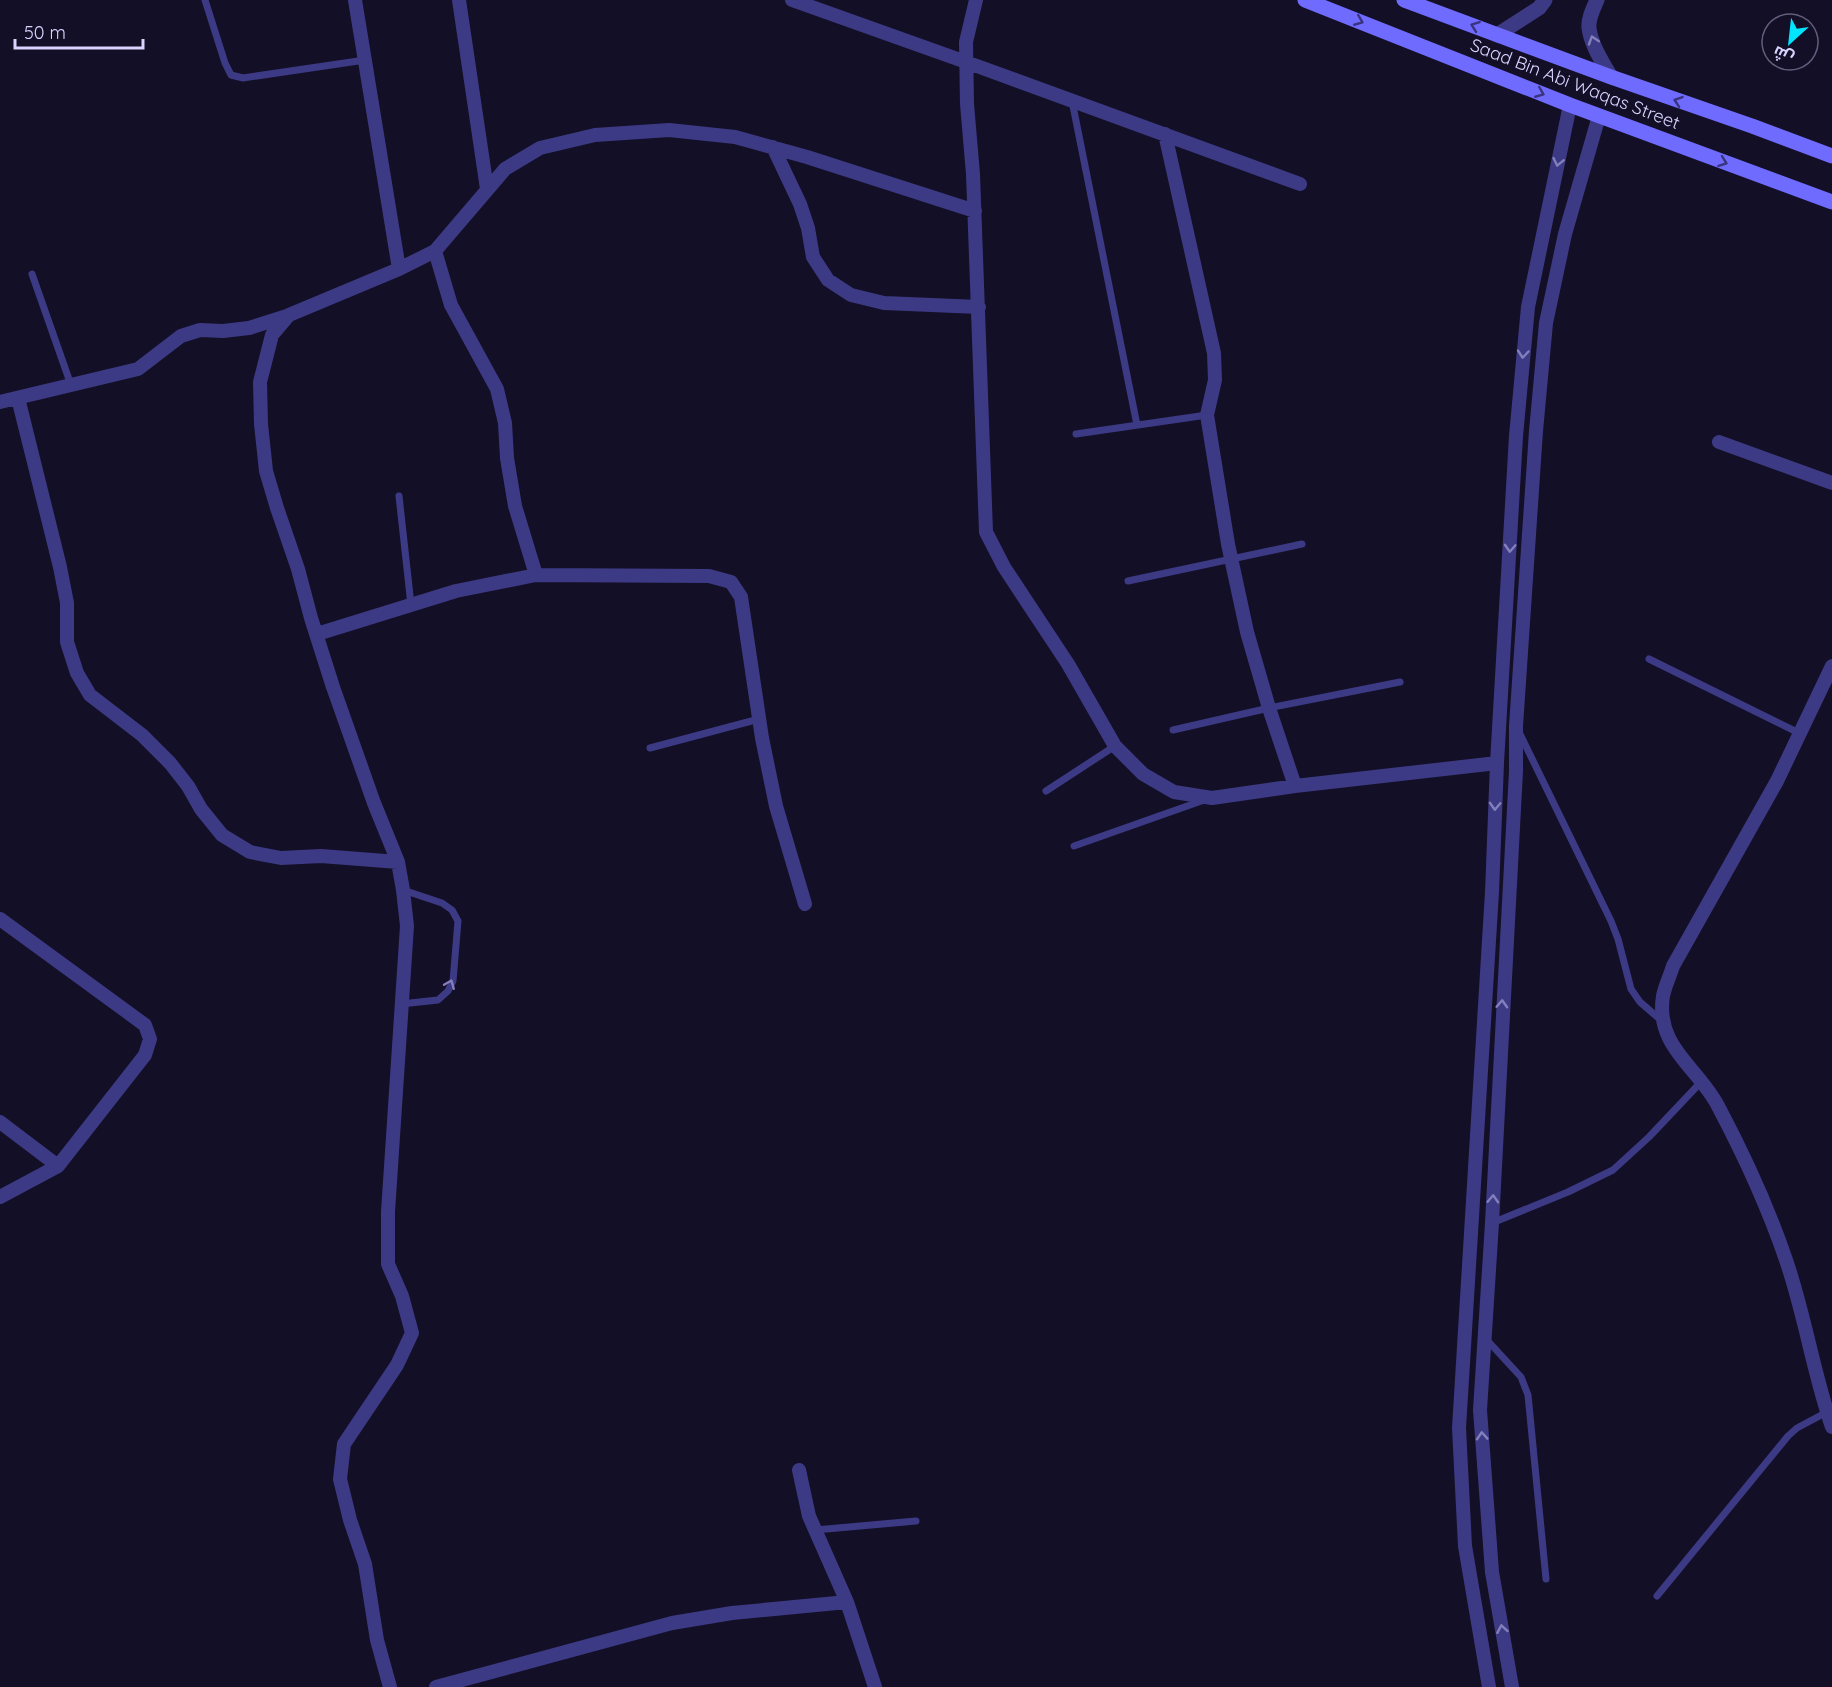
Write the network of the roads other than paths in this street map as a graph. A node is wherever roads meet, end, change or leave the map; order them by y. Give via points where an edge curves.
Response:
1 (205, 0) edge
2 (355, 0) edge
3 (459, 0) edge
4 (792, 0) edge
5 (976, 0) edge
6 (1305, 0) edge
7 (1404, 0) edge
8 (1545, 0) edge
9 (1597, 0) edge
10 (1497, 35) junction
11 (365, 60) junction
12 (966, 62) junction
13 (1611, 77) junction
14 (1072, 100) junction
15 (1570, 105) junction
16 (1599, 116) junction
17 (1165, 134) junction
18 (773, 147) junction
19 (1832, 156) edge
20 (1300, 184) dead end
21 (1553, 187) junction
22 (487, 189) junction
23 (1576, 195) junction
24 (1832, 202) edge
25 (975, 211) junction
26 (435, 251) junction
27 (399, 269) junction
28 (32, 274) dead end
29 (979, 307) junction
30 (289, 315) junction
31 (71, 385) junction
32 (18, 398) junction
33 (0, 402) edge
34 (1207, 415) junction
35 (1137, 425) junction
36 (1076, 434) dead end
37 (1719, 442) dead end
38 (1832, 483) edge
39 (399, 496) dead end
40 (1302, 544) dead end
41 (1231, 559) junction
42 (536, 575) junction
43 (1128, 581) dead end
44 (411, 605) junction
45 (316, 634) junction
46 (1649, 659) dead end
47 (1832, 666) edge
48 (1400, 682) dead end
49 (1269, 708) junction
50 (759, 719) junction
51 (1516, 726) junction
52 (1173, 730) dead end
53 (1799, 734) junction
54 (1115, 746) junction
55 (650, 748) dead end
56 (1497, 763) junction
57 (1295, 786) junction
58 (1046, 791) dead end
59 (1212, 798) junction
60 (1074, 846) dead end
61 (398, 862) junction
62 (403, 890) junction
63 (805, 904) dead end
64 (0, 920) edge
65 (401, 1004) junction
66 (1662, 1021) junction
67 (1702, 1081) junction
68 (0, 1122) edge
69 (58, 1166) junction
70 (0, 1197) edge
71 (1492, 1223) junction
72 (1484, 1338) junction
73 (1831, 1422) edge
74 (799, 1470) dead end
75 (916, 1521) dead end
76 (815, 1530) junction
77 (1546, 1579) dead end
78 (1656, 1596) dead end
79 (847, 1602) junction
80 (390, 1687) edge
81 (436, 1687) edge
82 (875, 1687) edge
83 (1489, 1687) edge
84 (1512, 1687) edge

1 - 11 lane via 231,75 243,78
2 - 11 street
3 - 22 street
4 - 12 street
5 - 12 street via 966,42
6 -> 15 main road, Saad Bin Abi Waqas Street
10 -> 7 main road, Saad Bin Abi Waqas Street
8 - 10 street
13 -> 9 street via 1589,28
10 - 13 main road, Saad Bin Abi Waqas Street
11 - 27 street
12 - 14 street
12 - 25 street
19 -> 13 main road, Saad Bin Abi Waqas Street
14 - 17 street
14 - 35 lane
15 - 16 main road, Saad Bin Abi Waqas Street
15 -> 21 street
16 - 23 street
16 -> 24 main road, Saad Bin Abi Waqas Street
17 - 20 street
17 - 34 street via 1214,353 1215,380
18 - 22 street via 735,136 669,130 595,135 540,148 505,169
18 - 25 street
18 - 29 street via 800,204 813,257 828,280 851,296 884,303
21 - 23 street
21 -> 56 street via 1528,307 1516,436
22 - 26 street
23 - 51 street via 1546,323
25 - 29 street
26 - 27 street
26 - 42 street via 451,304 497,388 515,506
27 - 30 street
28 - 31 lane
29 - 54 street via 986,532
30 - 31 street via 249,328 200,330 181,336 138,369
30 - 45 street via 272,335 260,382 261,424 267,471
31 - 32 street
32 - 33 street
32 - 61 street via 60,567 67,603 68,642 77,673 90,695 142,735 170,763 222,835 250,852 281,858 321,856
34 - 35 lane
34 - 41 street
35 - 36 lane
37 - 38 street
39 - 44 lane
40 - 41 lane
41 - 43 lane
41 - 49 street via 1246,632
42 - 44 street via 456,591
42 - 50 street via 709,576 730,582 741,597
44 - 45 street
45 - 61 street
46 - 53 lane
47 - 53 street
48 - 49 lane
49 - 52 lane
49 - 57 street
50 - 55 lane
50 - 63 street via 776,806
51 - 66 lane via 1611,921 1631,989
71 -> 51 street
53 - 66 street via 1674,966 1663,995
54 - 58 lane
54 - 59 street via 1143,774 1174,792
56 - 57 street
56 -> 83 street via 1459,1428 1466,1546
57 - 59 street
59 - 60 lane
61 - 62 street
62 - 65 street via 406,926
65 -> 62 lane via 438,1000 448,991 453,981 458,921 442,903
64 - 69 street via 145,1025 150,1039 145,1055
65 - 80 street via 388,1264 412,1333 397,1365 344,1444 340,1479 366,1564 377,1640
66 - 67 street via 1673,1048
67 - 71 lane via 1613,1170
67 - 73 street via 1739,1146 1786,1260
68 - 69 street
69 - 70 street
71 - 72 street
72 - 77 lane via 1521,1377 1528,1395
84 -> 72 street via 1492,1572 1480,1410
73 - 78 lane via 1797,1428 1788,1436
74 - 76 street
75 - 76 lane
76 - 79 street
79 - 81 street via 672,1623
79 - 82 street

